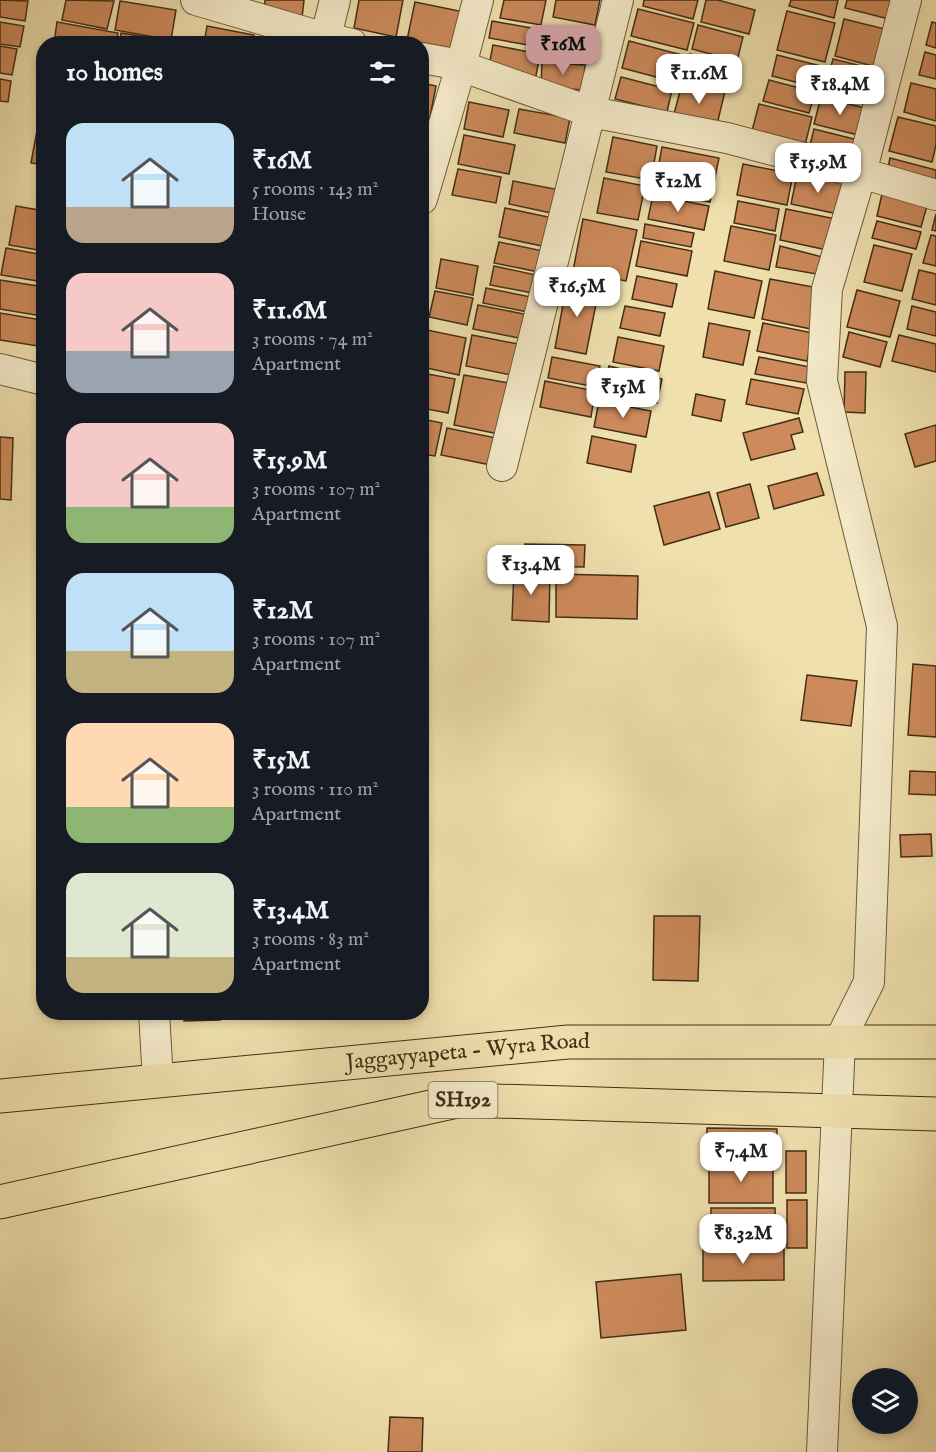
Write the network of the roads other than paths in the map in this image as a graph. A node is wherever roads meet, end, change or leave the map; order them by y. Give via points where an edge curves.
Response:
1 (196, 0) edge
2 (335, 0) edge
3 (478, 0) edge
4 (618, 0) edge
5 (906, 0) edge
6 (314, 36) edge
7 (334, 36) edge
8 (429, 59) edge
9 (461, 66) junction
10 (591, 112) junction
11 (861, 173) junction
12 (429, 175) edge
13 (936, 195) edge
14 (0, 369) edge
15 (36, 378) edge
16 (502, 466) dead end
17 (154, 1020) edge
18 (840, 1040) junction
19 (936, 1042) edge
20 (158, 1081) junction
21 (0, 1096) edge
22 (837, 1111) junction
23 (936, 1114) edge
24 (0, 1202) edge
25 (822, 1452) edge

1 - 6 street
2 - 7 street
3 - 9 street
4 - 10 street
5 - 11 street
8 - 9 street
9 - 10 street
9 - 12 street
10 - 11 street via 727,138
10 - 16 street
11 - 13 street
11 - 18 street via 827,289 822,381 882,626 869,982
14 - 15 street
17 - 20 street
18 - 19 main road, Jaggayyapeta - Wyra Road / SH192
18 - 20 main road, Jaggayyapeta - Wyra Road / SH192 via 568,1042
18 - 22 street
20 - 21 main road, Jaggayyapeta - Wyra Road / SH192
22 - 23 main road, SH192
22 - 24 main road, SH192 via 462,1100
22 - 25 street

